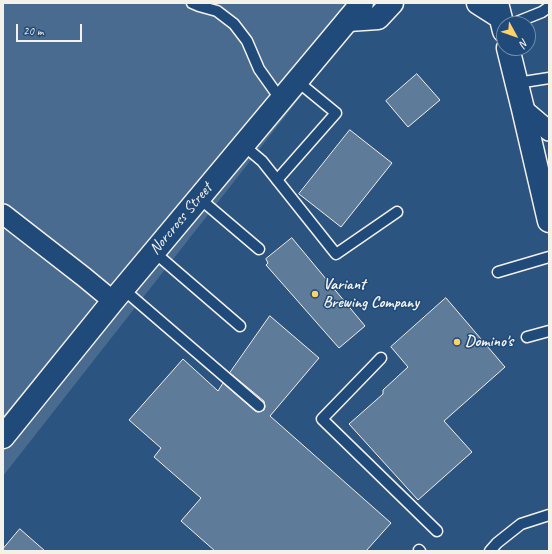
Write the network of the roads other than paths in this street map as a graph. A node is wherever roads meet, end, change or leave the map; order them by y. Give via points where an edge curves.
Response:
1 (192, 3) edge
2 (362, 3) edge
3 (392, 3) edge
4 (478, 3) edge
5 (549, 7) edge
6 (531, 16) edge
7 (496, 19) edge
8 (348, 20) junction
9 (511, 56) edge
10 (549, 78) edge
11 (297, 81) junction
12 (517, 83) junction
13 (281, 100) junction
14 (523, 109) junction
15 (549, 131) edge
16 (243, 145) junction
17 (277, 180) junction
18 (199, 198) junction
19 (397, 212) dead end
20 (3, 214) edge
21 (549, 221) edge
22 (259, 249) dead end
23 (154, 252) junction
24 (549, 257) edge
25 (498, 272) dead end
26 (118, 295) junction
27 (240, 326) dead end
28 (549, 331) edge
29 (527, 337) dead end
30 (381, 358) dead end
31 (258, 406) dead end
32 (3, 437) edge
33 (549, 515) edge
34 (437, 531) dead end
35 (490, 551) edge

1 - 13 lane via 217,11 234,24 247,41 259,69
2 - 8 main road, Norcross Street
3 - 8 main road via 378,18
4 - 7 main road
5 - 6 lane
8 - 11 main road, Norcross Street
9 - 12 main road
10 - 12 lane
11 - 13 main road, Norcross Street
11 - 17 lane via 336,113
12 - 14 main road
13 - 16 main road, Norcross Street
14 - 15 street
14 - 21 main road
16 - 17 lane via 262,161
16 - 18 main road, Norcross Street
17 - 19 lane via 336,254
18 - 22 lane
18 - 23 main road, Norcross Street
20 - 26 street via 84,277
23 - 26 main road, Norcross Street
23 - 27 lane
24 - 25 lane
26 - 31 lane
26 - 32 main road, Norcross Street
28 - 29 lane
30 - 34 lane via 322,419
33 - 35 lane via 521,524

